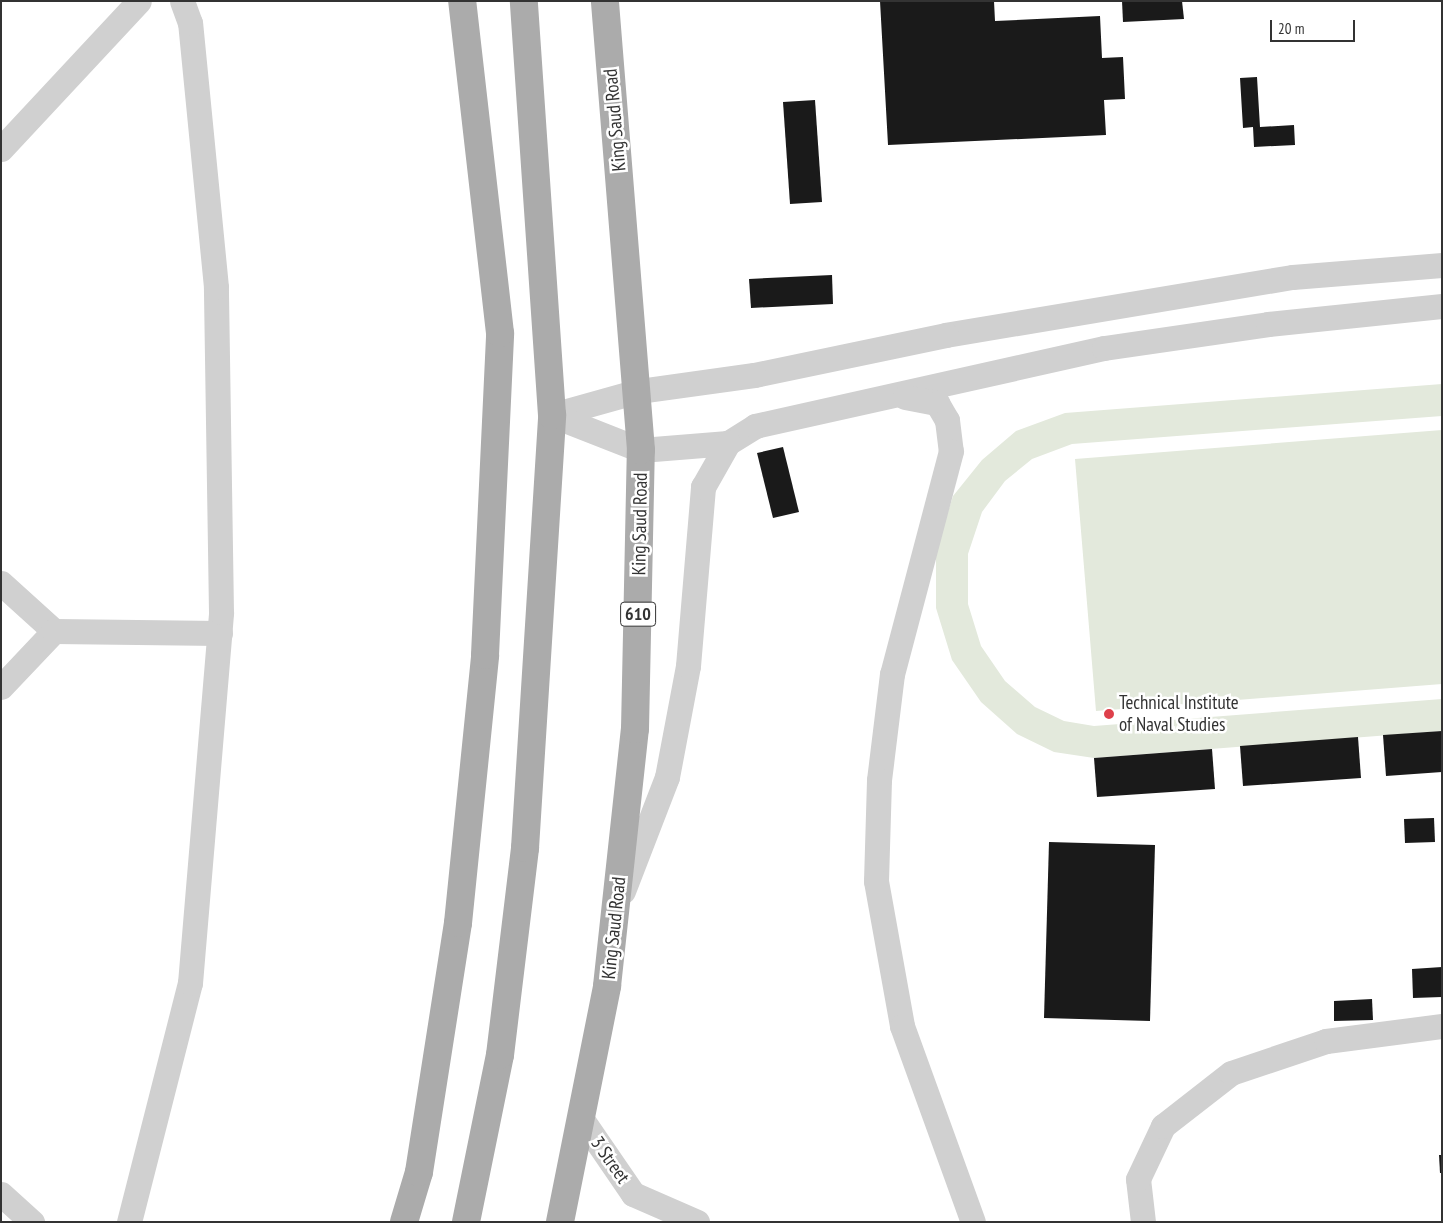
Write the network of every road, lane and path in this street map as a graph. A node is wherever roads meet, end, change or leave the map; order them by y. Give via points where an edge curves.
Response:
1 (139, 1) edge
2 (182, 1) edge
3 (462, 1) edge
4 (524, 1) edge
5 (605, 1) edge
6 (1, 149) edge
7 (1442, 265) edge
8 (1442, 306) edge
9 (638, 391) junction
10 (898, 395) junction
11 (552, 415) junction
12 (728, 443) junction
13 (642, 450) junction
14 (1, 583) edge
15 (54, 630) junction
16 (220, 633) junction
17 (1, 687) edge
18 (616, 910) junction
19 (1442, 1026) edge
20 (581, 1118) junction
21 (1, 1194) edge
22 (32, 1222) edge
23 (129, 1222) edge
24 (404, 1222) edge
25 (466, 1222) edge
26 (560, 1222) edge
27 (697, 1222) edge
28 (973, 1222) edge
29 (1143, 1222) edge

1 - 6 street
2 - 16 street via 190,23 216,287
3 - 24 main road via 500,333 485,655 458,923 419,1172
4 - 11 main road
5 - 9 main road, King Saud Road / 610
7 - 9 street via 1292,277 946,335 754,375
8 - 10 street via 1268,324 1104,348
9 - 11 street
9 - 13 main road, King Saud Road / 610
10 - 12 street via 755,426
10 - 28 street via 937,404 948,420 952,450 892,674 879,780 876,881 902,1026
11 - 13 street
11 - 25 main road via 525,848 500,1055
12 - 13 street
12 - 18 street via 703,487 688,666 667,778
13 - 18 main road, King Saud Road / 610 via 636,729
14 - 15 street
15 - 16 street
15 - 17 street
16 - 23 street via 190,983
18 - 20 main road, King Saud Road / 610 via 607,986
19 - 29 street via 1326,1041 1231,1073 1163,1126 1138,1179
20 - 26 main road, King Saud Road / 610
20 - 27 street, 3 Street via 633,1194
21 - 22 street

